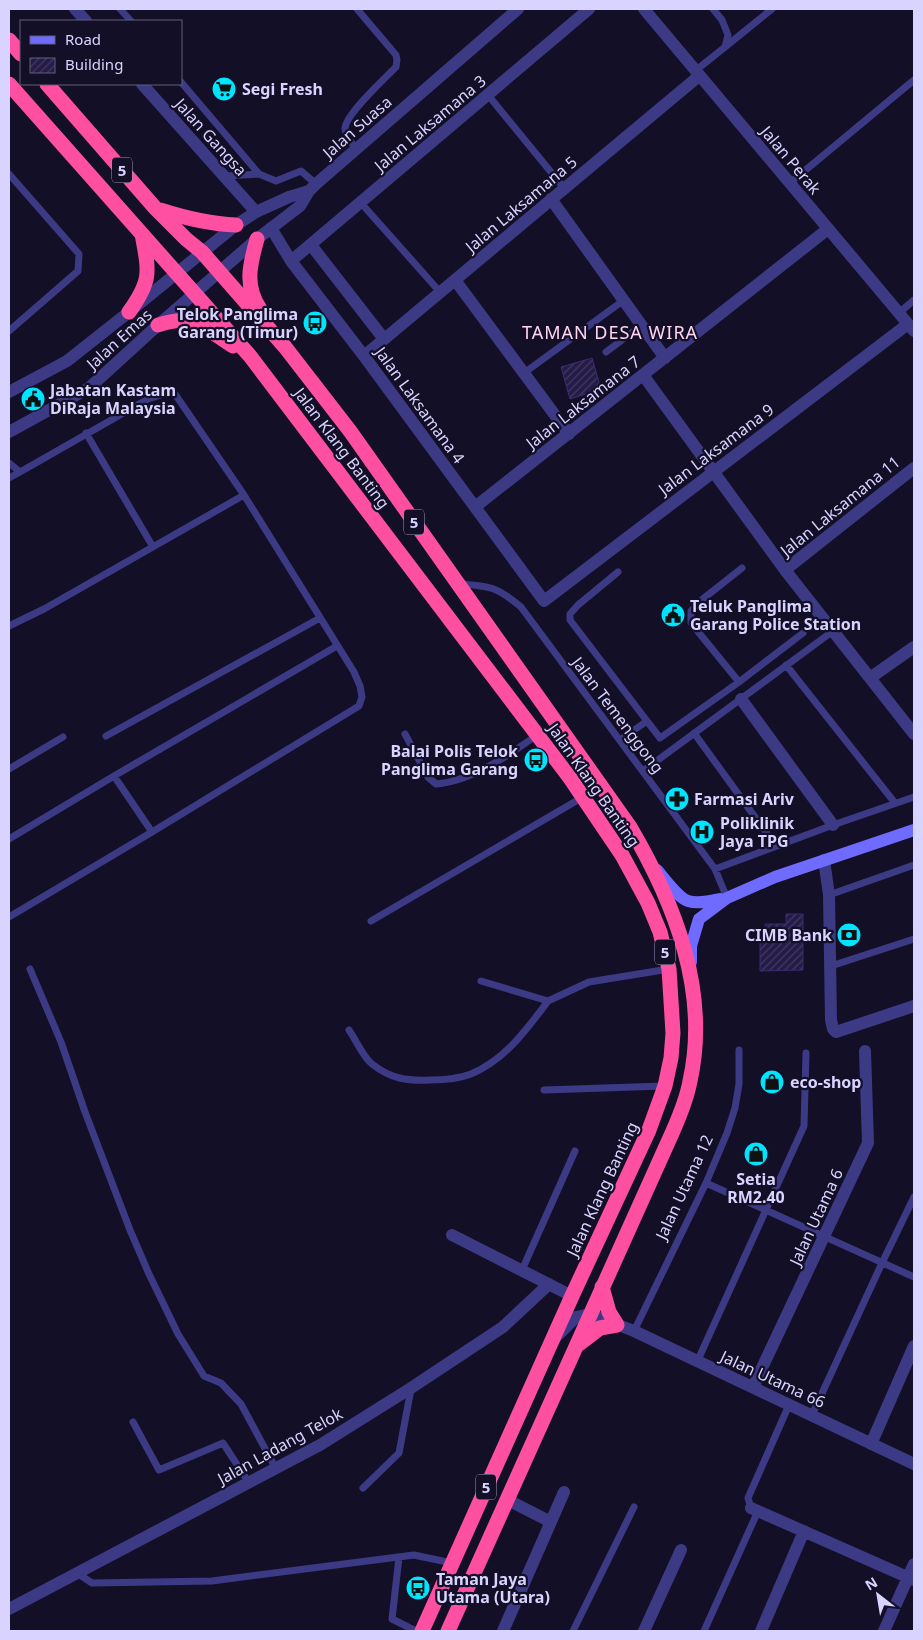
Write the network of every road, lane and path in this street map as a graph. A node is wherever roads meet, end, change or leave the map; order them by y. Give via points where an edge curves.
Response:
1 (120, 9) edge
2 (357, 9) edge
3 (518, 9) edge
4 (589, 9) edge
5 (644, 9) edge
6 (713, 9) edge
7 (772, 9) edge
8 (130, 20) edge
9 (9, 40) edge
10 (725, 47) junction
11 (20, 53) edge
12 (697, 74) junction
13 (914, 80) edge
14 (182, 83) edge
15 (9, 84) edge
16 (48, 85) edge
17 (143, 85) edge
18 (488, 95) junction
19 (356, 149) junction
20 (9, 174) edge
21 (258, 174) junction
22 (225, 176) junction
23 (790, 183) junction
24 (313, 187) junction
25 (564, 188) junction
26 (551, 200) junction
27 (361, 203) junction
28 (156, 209) junction
29 (256, 212) junction
30 (236, 225) junction
31 (271, 228) junction
32 (828, 229) junction
33 (142, 234) junction
34 (257, 239) junction
35 (310, 245) junction
36 (202, 252) junction
37 (291, 261) junction
38 (219, 272) junction
39 (177, 274) junction
40 (455, 280) junction
41 (440, 292) junction
42 (195, 294) junction
43 (624, 300) junction
44 (914, 300) edge
45 (129, 312) junction
46 (899, 313) junction
47 (158, 325) junction
48 (642, 325) junction
49 (911, 327) edge
50 (9, 331) edge
51 (384, 339) junction
52 (285, 347) junction
53 (606, 352) dead end
54 (250, 356) junction
55 (364, 356) junction
56 (665, 358) junction
57 (524, 373) junction
58 (643, 375) junction
59 (9, 392) edge
60 (9, 432) edge
61 (86, 433) junction
62 (568, 434) junction
63 (9, 463) edge
64 (914, 468) edge
65 (713, 471) junction
66 (20, 472) junction
67 (9, 478) edge
68 (244, 495) junction
69 (475, 507) junction
70 (153, 547) junction
71 (742, 568) dead end
72 (785, 570) junction
73 (618, 572) dead end
74 (459, 584) junction
75 (544, 600) joint
76 (320, 618) junction
77 (9, 626) edge
78 (833, 631) junction
79 (803, 634) dead end
80 (337, 646) junction
81 (914, 647) edge
82 (786, 666) junction
83 (870, 678) junction
84 (739, 682) junction
85 (741, 699) junction
86 (646, 721) junction
87 (694, 733) junction
88 (405, 734) dead end
89 (914, 734) edge
90 (538, 735) junction
91 (106, 736) dead end
92 (63, 737) dead end
93 (620, 740) junction
94 (9, 769) edge
95 (642, 771) junction
96 (114, 776) junction
97 (583, 797) junction
98 (914, 797) edge
99 (894, 803) junction
100 (832, 825) junction
101 (914, 830) edge
102 (152, 832) junction
103 (9, 839) edge
104 (776, 846) junction
105 (824, 860) junction
106 (651, 862) junction
107 (914, 865) edge
108 (715, 869) junction
109 (829, 895) junction
110 (727, 898) junction
111 (9, 917) edge
112 (371, 921) dead end
113 (914, 939) edge
114 (831, 966) junction
115 (30, 969) dead end
116 (669, 969) junction
117 (691, 974) junction
118 (481, 982) dead end
119 (548, 1001) junction
120 (914, 1006) edge
121 (349, 1030) dead end
122 (739, 1050) dead end
123 (865, 1051) dead end
124 (806, 1053) dead end
125 (665, 1086) junction
126 (544, 1090) dead end
127 (575, 1151) dead end
128 (706, 1183) junction
129 (914, 1197) edge
130 (766, 1210) junction
131 (452, 1235) dead end
132 (825, 1237) junction
133 (882, 1263) junction
134 (522, 1270) junction
135 (914, 1277) edge
136 (549, 1284) junction
137 (602, 1286) junction
138 (572, 1296) junction
139 (590, 1314) junction
140 (617, 1325) junction
141 (634, 1332) junction
142 (551, 1342) junction
143 (914, 1346) edge
144 (575, 1348) junction
145 (697, 1362) junction
146 (411, 1388) junction
147 (752, 1388) junction
148 (789, 1405) junction
149 (812, 1415) junction
150 (133, 1422) dead end
151 (871, 1444) junction
152 (914, 1464) edge
153 (276, 1469) junction
154 (249, 1483) junction
155 (363, 1488) dead end
156 (564, 1492) dead end
157 (508, 1500) junction
158 (634, 1507) dead end
159 (754, 1509) junction
160 (551, 1522) junction
161 (804, 1532) junction
162 (681, 1550) dead end
163 (399, 1557) junction
164 (452, 1563) junction
165 (914, 1564) edge
166 (77, 1573) junction
167 (911, 1579) edge
168 (9, 1609) edge
169 (416, 1631) edge
170 (422, 1631) edge
171 (448, 1631) edge
172 (503, 1631) edge
173 (574, 1631) edge
174 (644, 1631) edge
175 (704, 1631) edge
176 (761, 1631) edge
177 (884, 1631) edge

1 - 8 lane
2 - 19 lane via 397,60 396,67 348,116 344,127
3 - 19 street, Jalan Suasa
4 - 18 street, Jalan Laksamana 3
5 - 12 street, Jalan Perak
6 - 10 lane via 728,34
7 - 10 lane
9 - 11 highway
10 - 12 lane
12 - 23 street, Jalan Perak
12 - 25 street, Jalan Laksamana 5
13 - 23 lane
14 - 21 lane
15 - 33 highway, Jalan Klang Banting / 5
16 - 28 highway, Jalan Klang Banting / 5
17 - 22 street, Jalan Gangsa
18 - 25 lane
18 - 27 street, Jalan Laksamana 3
19 - 24 street, Jalan Suasa
20 - 50 lane via 79,254 78,271
21 - 22 lane
21 - 24 lane via 276,181 301,171
22 - 29 street, Jalan Gangsa
23 - 32 street, Jalan Perak
24 - 29 street, Jalan Emas
24 - 31 street, Jalan Suasa via 300,206
25 - 26 street, Jalan Laksamana 5
26 - 40 street, Jalan Laksamana 5
26 - 43 street
27 - 35 street, Jalan Laksamana 3
27 - 41 lane
28 - 30 highway via 213,224
28 - 36 highway, Jalan Klang Banting / 5
29 - 30 street, Jalan Emas
30 - 36 street, Jalan Emas
31 - 34 street, Jalan Suasa
31 - 37 street, Jalan Laksamana 4
32 - 46 street, Jalan Perak
32 - 56 street, Jalan Laksamana 7
33 - 39 highway, Jalan Klang Banting / 5
33 - 45 highway via 146,284
34 - 38 street, Jalan Suasa
34 - 52 highway via 249,267 251,292
35 - 37 street, Jalan Laksamana 3
35 - 51 street, Jalan Laksamana 4
36 - 38 highway, Jalan Klang Banting / 5
36 - 39 street, Jalan Emas
37 - 55 street, Jalan Laksamana 4
38 - 42 street, Jalan Emas
38 - 52 highway, Jalan Klang Banting / 5
39 - 42 highway, Jalan Klang Banting / 5
39 - 45 street, Jalan Emas
40 - 41 street, Jalan Laksamana 5
40 - 57 street
41 - 51 street, Jalan Laksamana 5
42 - 47 street, Jalan Emas
42 - 54 highway, Jalan Klang Banting / 5
43 - 48 street
43 - 57 lane
44 - 46 lane
45 - 59 street, Jalan Emas via 67,361
46 - 49 street, Jalan Perak
47 - 54 highway via 173,320 189,320
47 - 60 street, Jalan Emas via 89,388
48 - 53 lane
48 - 56 street
49 - 65 street, Jalan Laksamana 9
51 - 55 street, Jalan Laksamana 5
52 - 74 highway, Jalan Klang Banting / 5 via 350,431
54 - 90 highway, Jalan Klang Banting / 5
55 - 69 street, Jalan Laksamana 4
56 - 58 street, Jalan Laksamana 7
57 - 62 street
58 - 62 street, Jalan Laksamana 7
58 - 65 street
61 - 66 lane
61 - 68 lane via 148,399 175,394
61 - 70 lane
62 - 69 street, Jalan Laksamana 7
63 - 66 lane
64 - 72 street, Jalan Laksamana 11
65 - 72 street
65 - 75 street, Jalan Laksamana 9
66 - 67 lane
68 - 70 lane
68 - 76 lane
69 - 75 street, Jalan Laksamana 4
70 - 77 lane
71 - 84 lane via 691,611 691,623
72 - 78 street
73 - 86 lane via 578,605 570,614 570,620
74 - 93 lane, Jalan Temenggong via 485,586 503,592 521,607
74 - 106 highway, Jalan Klang Banting / 5 via 608,794
76 - 80 lane
76 - 91 lane
78 - 82 lane
78 - 83 street
79 - 84 lane
80 - 96 lane
80 - 102 lane via 360,686 359,706
81 - 83 street
82 - 85 lane
82 - 99 lane
83 - 89 street
84 - 86 lane via 660,738
85 - 87 lane
85 - 100 street
86 - 93 lane
87 - 95 lane
87 - 104 lane
88 - 90 lane via 428,777 436,784 448,783 488,767
90 - 97 highway, Jalan Klang Banting / 5
92 - 94 lane
93 - 95 lane, Jalan Temenggong
95 - 108 lane, Jalan Temenggong
96 - 102 lane
96 - 103 lane
97 - 112 lane
97 - 116 highway, Jalan Klang Banting / 5 via 622,855 648,903 660,932
98 - 99 lane
99 - 100 lane
100 - 104 lane
101 - 105 street
102 - 111 lane
104 - 108 lane
105 - 109 street
105 - 110 street
106 - 110 street via 687,901
106 - 117 highway, Jalan Klang Banting / 5 via 677,926
107 - 109 lane
108 - 110 lane, Jalan Temenggong
109 - 114 street
110 - 117 street via 699,919 691,946
113 - 114 lane
114 - 120 street via 831,1020 836,1032
115 - 153 lane via 61,1042 130,1230 174,1326 204,1376 221,1384 241,1404
116 - 119 lane via 589,982
116 - 125 highway, Jalan Klang Banting / 5 via 673,1032
117 - 137 highway, Jalan Klang Banting / 5 via 696,1048 686,1094 673,1131
118 - 119 lane
119 - 121 lane via 518,1040 496,1059 471,1074 444,1080 413,1081 392,1077 371,1063
122 - 128 lane, Jalan Utama 12 via 736,1108
123 - 132 street, Jalan Utama 6 via 868,1143
124 - 130 lane via 804,1126
125 - 126 lane
125 - 138 highway, Jalan Klang Banting / 5 via 649,1130
127 - 134 lane
128 - 130 lane
128 - 141 lane, Jalan Utama 12
129 - 133 lane
130 - 132 lane
130 - 145 lane
131 - 134 street
132 - 133 lane
132 - 147 street, Jalan Utama 6
133 - 135 lane
133 - 149 lane
134 - 136 street
136 - 138 street
136 - 146 street, Jalan Ladang Telok via 503,1327
137 - 139 highway, Jalan Klang Banting / 5
137 - 140 highway via 609,1312
138 - 142 highway, Jalan Klang Banting / 5
139 - 140 street, Jalan Utama 66
139 - 142 street via 576,1317
139 - 144 highway, Jalan Klang Banting / 5
140 - 141 street, Jalan Utama 66
140 - 144 highway via 600,1328
141 - 145 street, Jalan Utama 66
142 - 164 highway, Jalan Klang Banting / 5
143 - 151 street
144 - 157 highway, Jalan Klang Banting / 5
145 - 147 street, Jalan Utama 66
146 - 153 street, Jalan Ladang Telok
146 - 155 lane via 399,1453
147 - 148 street, Jalan Utama 66
148 - 149 street, Jalan Utama 66
148 - 159 lane via 748,1498
149 - 151 street, Jalan Utama 66
150 - 154 lane via 159,1470 223,1443
151 - 152 street, Jalan Utama 66
153 - 154 street, Jalan Ladang Telok
154 - 166 street, Jalan Ladang Telok
156 - 160 street
157 - 160 street
157 - 171 highway, Jalan Klang Banting / 5
158 - 173 lane
159 - 161 street
159 - 175 lane
160 - 172 street
161 - 167 street
161 - 176 street
162 - 174 street
163 - 164 lane via 414,1555
163 - 166 lane via 212,1581 92,1583
163 - 169 lane via 392,1619
164 - 170 highway, Jalan Klang Banting / 5
165 - 167 street
166 - 168 street, Jalan Ladang Telok
167 - 177 street

